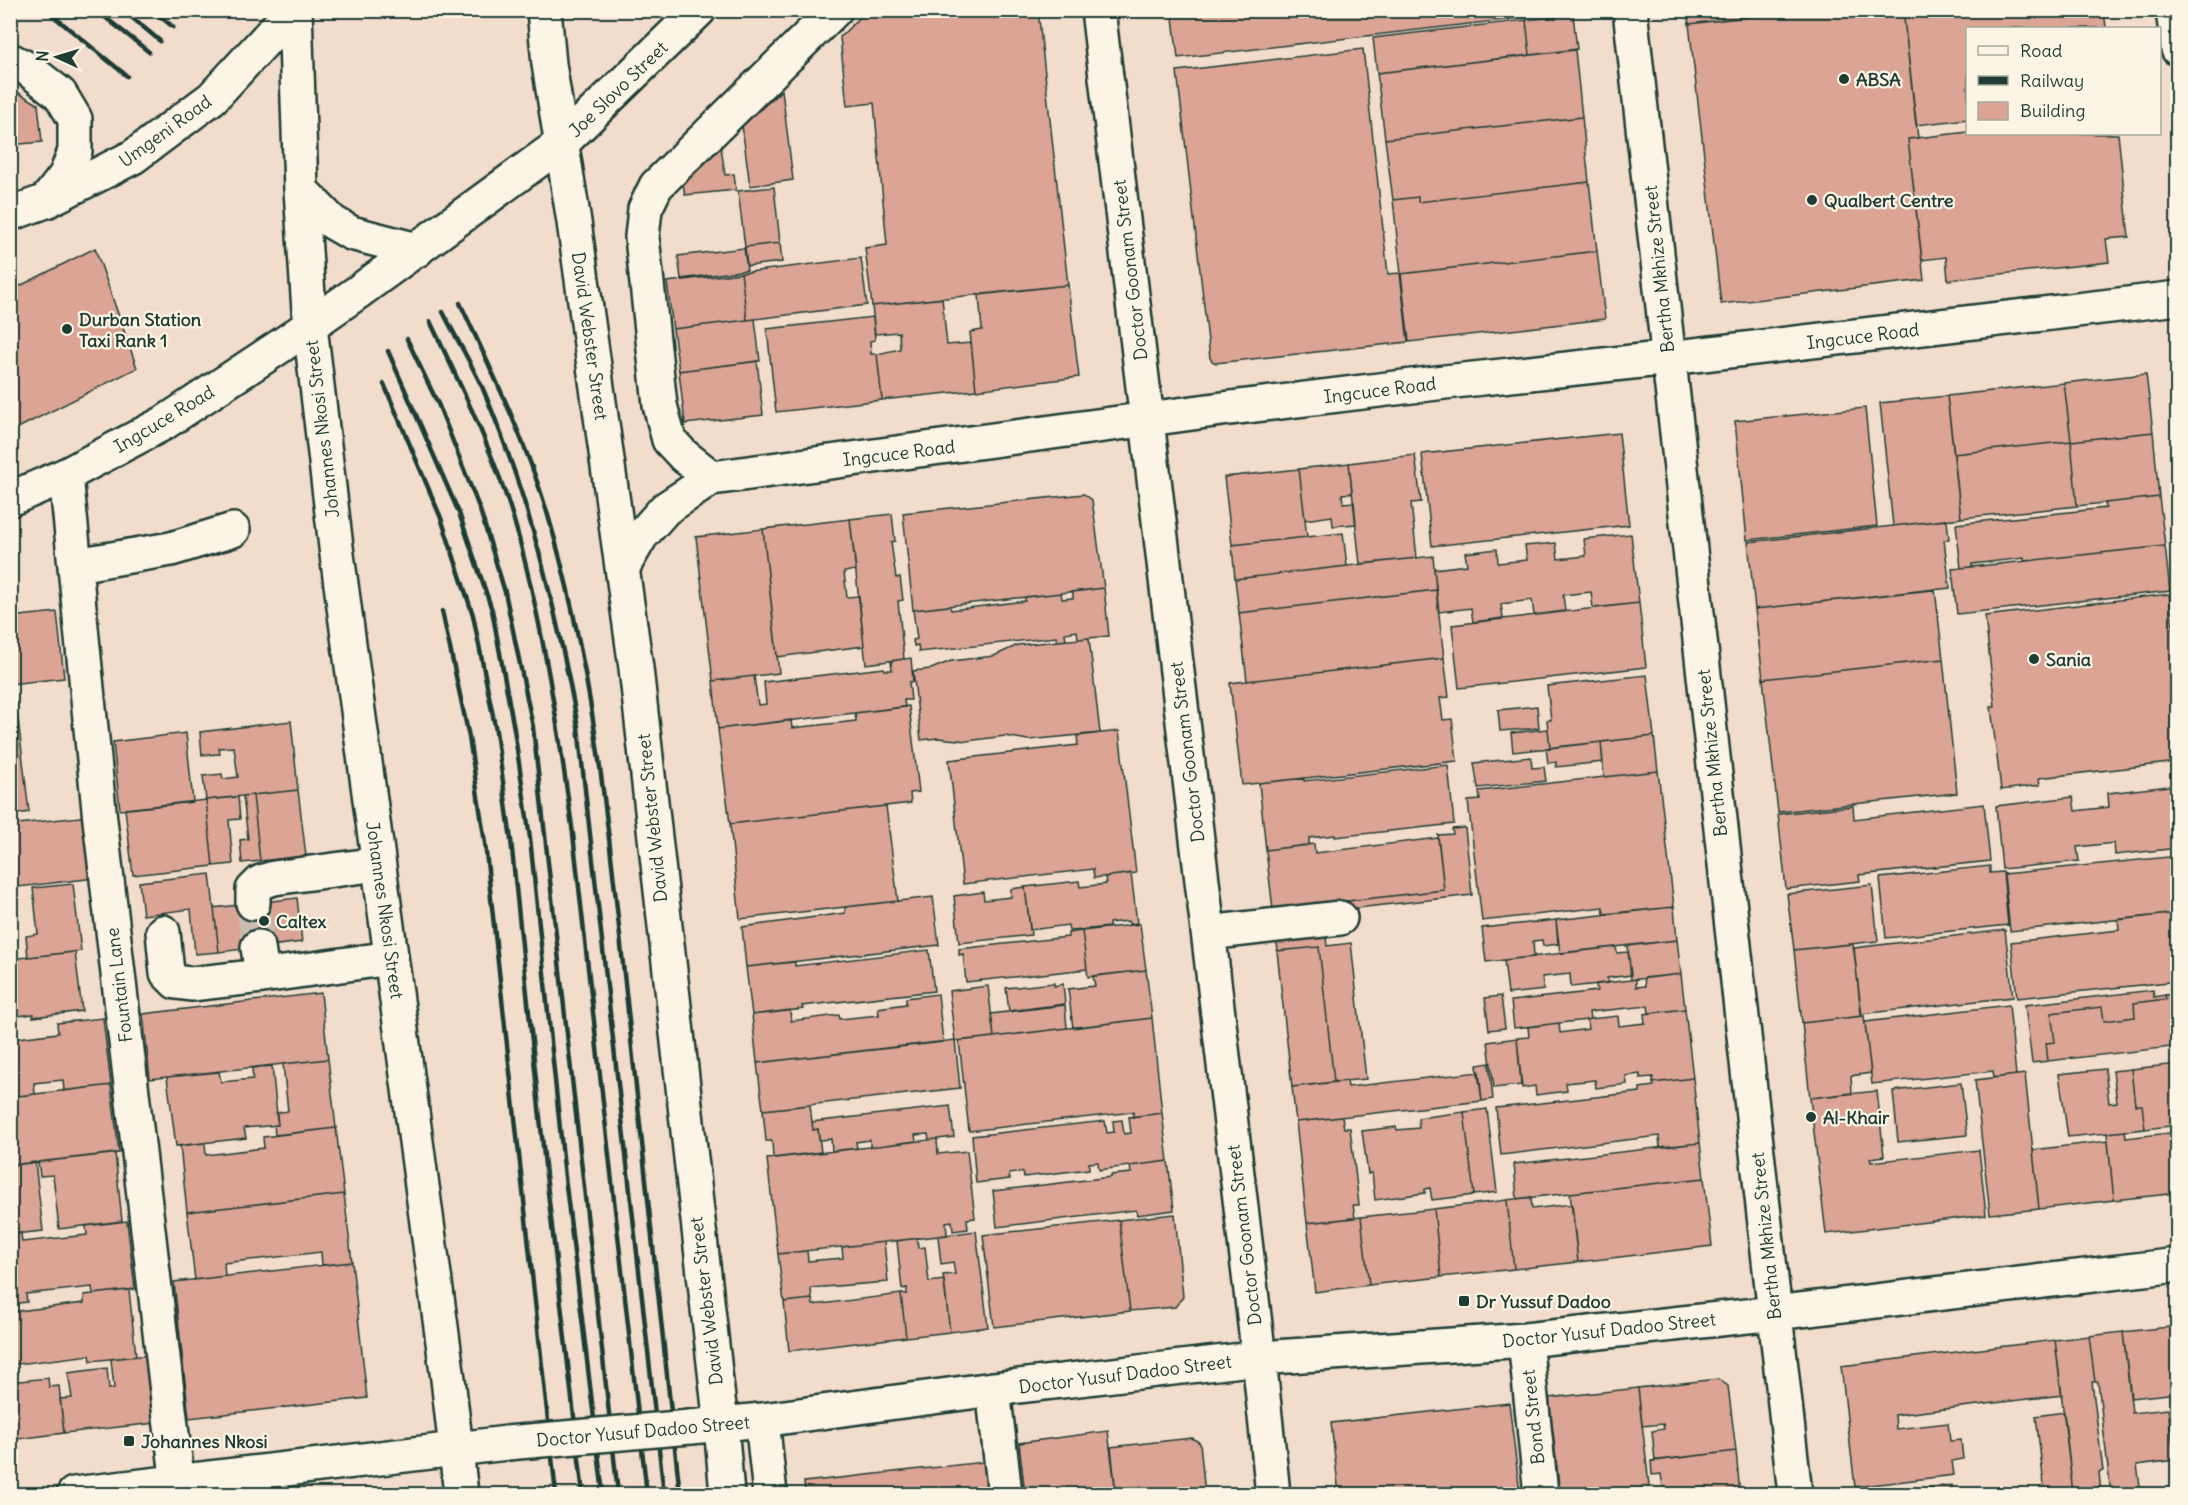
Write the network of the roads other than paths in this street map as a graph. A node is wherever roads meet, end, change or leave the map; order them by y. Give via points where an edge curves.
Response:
1 (294, 10) edge
2 (544, 10) edge
3 (835, 10) edge
4 (1098, 10) edge
5 (1630, 10) edge
6 (2173, 10) edge
7 (694, 12) edge
8 (2178, 49) edge
9 (10, 60) edge
10 (562, 143) junction
11 (301, 190) junction
12 (46, 201) junction
13 (10, 214) edge
14 (417, 250) junction
15 (2178, 298) edge
16 (310, 326) junction
17 (1669, 358) junction
18 (1148, 420) junction
19 (66, 475) junction
20 (712, 478) junction
21 (10, 499) edge
22 (233, 530) dead end
23 (76, 566) junction
24 (623, 567) junction
25 (378, 864) junction
26 (253, 903) tunnel mouth
27 (1340, 918) dead end
28 (163, 932) dead end
29 (1208, 933) junction
30 (391, 958) junction
31 (2178, 1265) edge
32 (1775, 1313) junction
33 (1525, 1340) junction
34 (1259, 1358) junction
35 (993, 1389) junction
36 (762, 1420) junction
37 (705, 1426) junction
38 (455, 1448) junction
39 (178, 1489) edge
40 (727, 1492) edge
41 (74, 1494) edge
42 (461, 1494) edge
43 (770, 1494) edge
44 (1005, 1494) edge
45 (1273, 1494) edge
46 (1541, 1494) edge
47 (1795, 1494) edge

1 - 11 main road, Johannes Nkosi Street
1 - 12 main road, Umgeni Road via 212,98 133,157
2 - 10 main road, David Webster Street
3 - 20 main road via 656,186 645,208 642,237 660,405 669,440
4 - 18 main road, Doctor Goonam Street
5 - 17 main road, Bertha Mkhize Street
6 - 8 main road
7 - 10 main road, Joe Slovo Street
9 - 12 main road via 60,93 75,119 75,151 66,175
10 - 14 main road, Joe Slovo Street
10 - 24 main road, David Webster Street
11 - 14 main road via 332,222 351,233
11 - 16 main road, Johannes Nkosi Street
12 - 13 main road, Umgeni Road
14 - 16 main road, Ingcuce Road
15 - 17 main road, Ingcuce Road
16 - 19 main road, Ingcuce Road via 164,423
16 - 25 main road, Johannes Nkosi Street
17 - 18 main road, Ingcuce Road
17 - 32 main road, Bertha Mkhize Street
18 - 20 main road, Ingcuce Road
18 - 29 main road, Doctor Goonam Street
19 - 21 main road, Ingcuce Road
19 - 23 main road, Fountain Lane
20 - 24 main road, Ingcuce Road via 665,509 641,536
22 - 23 main road via 171,549
23 - 39 main road, Fountain Lane via 100,820
24 - 37 main road, David Webster Street via 636,668
25 - 26 main road via 261,882 254,890
25 - 30 main road, Johannes Nkosi Street
27 - 29 main road
28 - 30 main road via 167,973 176,982 191,984 260,962
29 - 34 main road, Doctor Goonam Street
30 - 38 main road, Johannes Nkosi Street
31 - 32 main road, Doctor Yusuf Dadoo Street
32 - 33 main road, Doctor Yusuf Dadoo Street
32 - 47 main road, Bertha Mkhize Street
33 - 34 main road, Doctor Yusuf Dadoo Street
33 - 46 main road, Bond Street
34 - 35 main road, Doctor Yusuf Dadoo Street
34 - 45 main road, Doctor Goonam Street
35 - 36 main road, Doctor Yusuf Dadoo Street
35 - 44 main road
36 - 37 main road, Doctor Yusuf Dadoo Street
36 - 43 main road
37 - 38 main road, Doctor Yusuf Dadoo Street, bridge
37 - 40 main road, David Webster Street
38 - 39 main road, Doctor Yusuf Dadoo Street
38 - 42 main road, Johannes Nkosi Street
39 - 41 main road, Doctor Yusuf Dadoo Street

